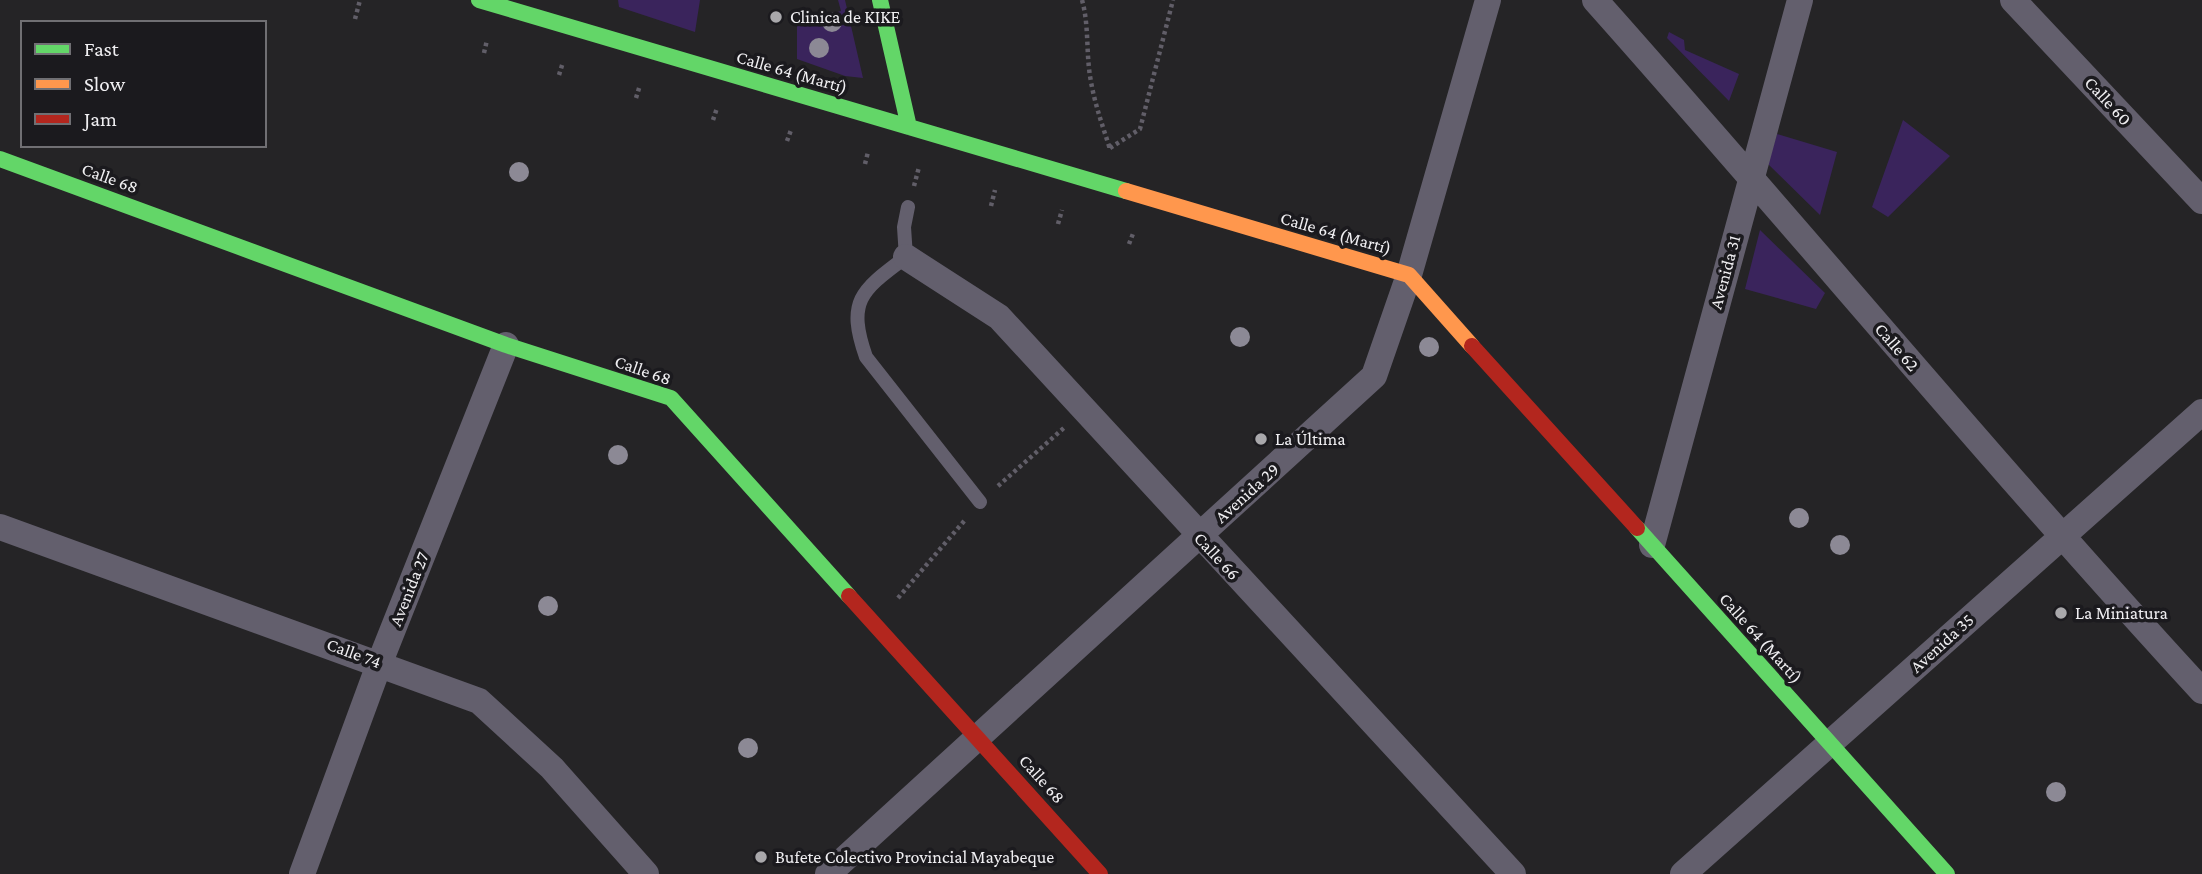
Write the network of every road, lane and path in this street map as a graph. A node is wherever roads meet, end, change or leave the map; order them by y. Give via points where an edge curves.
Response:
1 (360, 0) edge
2 (479, 0) edge
3 (880, 0) edge
4 (1082, 0) edge
5 (1173, 0) edge
6 (1488, 0) edge
7 (1595, 0) edge
8 (1800, 0) edge
9 (2013, 0) edge
10 (355, 19) dead end
11 (909, 127) junction
12 (1110, 148) junction
13 (0, 159) edge
14 (1751, 175) junction
15 (1115, 188) junction
16 (2202, 201) edge
17 (908, 207) dead end
18 (906, 257) junction
19 (1409, 275) junction
20 (506, 345) junction
21 (2202, 412) edge
22 (980, 502) dead end
23 (0, 527) edge
24 (1199, 537) junction
25 (2061, 538) junction
26 (1652, 545) junction
27 (380, 663) junction
28 (2202, 691) edge
29 (978, 736) junction
30 (1830, 743) junction
31 (302, 874) edge
32 (646, 874) edge
33 (828, 874) edge
34 (1100, 874) edge
35 (1513, 874) edge
36 (1683, 874) edge
37 (1947, 874) edge

1 - 10 path
2 - 11 street, Calle 64 (Martí)
3 - 11 street
4 - 12 path via 1099,121
5 - 12 path via 1140,129
6 - 19 street, Avenida 29
7 - 14 street, Calle 62
8 - 14 street, Avenida 31
9 - 16 street, Calle 60
11 - 15 street, Calle 64 (Martí)
12 - 15 path
13 - 20 street, Calle 68
14 - 25 street, Calle 62
14 - 26 street, Avenida 31
15 - 19 street, Calle 64 (Martí)
17 - 18 lane
18 - 22 lane via 865,293 855,310 857,333 866,356
18 - 24 street, Calle 66 via 999,317
19 - 24 street, Avenida 29 via 1374,376
19 - 26 street, Calle 64 (Martí)
20 - 27 street, Avenida 27
20 - 29 street, Calle 68 via 671,398
21 - 25 street, Avenida 35
23 - 27 street, Calle 74
24 - 29 street, Avenida 29
24 - 35 street, Calle 66
25 - 28 street, Calle 62
25 - 30 street, Avenida 35
26 - 30 street, Calle 64 (Martí)
27 - 31 street, Avenida 27
27 - 32 street, Calle 74 via 480,701 552,768
29 - 33 street, Avenida 29
29 - 34 street, Calle 68
30 - 36 street, Avenida 35
30 - 37 street, Calle 64 (Martí)

